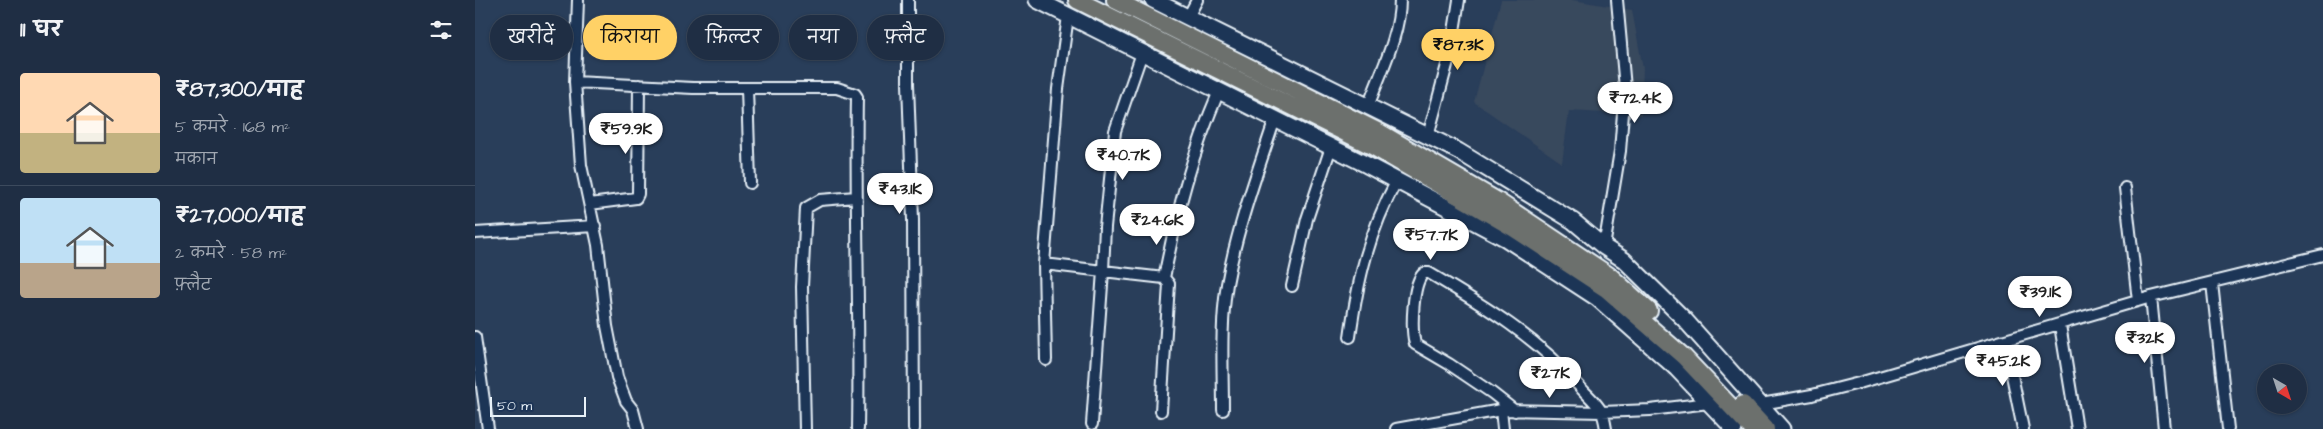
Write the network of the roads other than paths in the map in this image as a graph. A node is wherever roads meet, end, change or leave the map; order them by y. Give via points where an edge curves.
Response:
1 (578, 0) edge
2 (908, 0) edge
3 (1037, 0) edge
4 (1077, 0) edge
5 (1115, 0) edge
6 (1153, 0) edge
7 (1197, 0) edge
8 (1400, 0) edge
9 (1459, 0) edge
10 (1617, 0) edge
11 (1068, 16) junction
12 (1188, 18) junction
13 (1143, 53) junction
14 (575, 82) junction
15 (639, 85) junction
16 (747, 88) junction
17 (1219, 91) junction
18 (1368, 107) junction
19 (1275, 119) junction
20 (1428, 136) junction
21 (1331, 147) junction
22 (1397, 180) junction
23 (750, 183) dead end
24 (2125, 188) dead end
25 (856, 197) junction
26 (590, 204) junction
27 (595, 226) junction
28 (475, 233) edge
29 (1605, 247) junction
30 (2323, 255) edge
31 (1044, 264) junction
32 (1103, 271) junction
33 (1164, 278) junction
34 (2212, 283) junction
35 (1292, 286) dead end
36 (2151, 297) junction
37 (2138, 301) junction
38 (2060, 325) junction
39 (1350, 336) dead end
40 (475, 337) edge
41 (2005, 341) junction
42 (1046, 360) dead end
43 (1709, 403) junction
44 (1761, 404) junction
45 (1223, 410) dead end
46 (1501, 410) junction
47 (1161, 411) dead end
48 (1515, 411) junction
49 (1602, 412) junction
50 (1092, 424) dead end
51 (488, 429) edge
52 (637, 429) edge
53 (805, 429) edge
54 (858, 429) edge
55 (914, 429) edge
56 (1396, 429) edge
57 (1503, 429) edge
58 (1606, 429) edge
59 (1734, 429) edge
60 (1751, 429) edge
61 (1767, 429) edge
62 (1782, 429) edge
63 (2023, 429) edge
64 (2077, 429) edge
65 (2164, 429) edge
66 (2228, 429) edge

1 - 14 street
2 - 55 street
3 - 11 main road
4 - 60 main road via 1373,147 1521,233 1606,289 1684,357
5 - 61 main road via 1379,132 1499,202 1610,276
6 - 12 main road
7 - 12 street
8 - 18 street via 1391,43
9 - 20 street via 1451,50
10 - 29 street via 1625,88 1620,151
11 - 13 main road
11 - 31 street via 1058,89
12 - 18 main road
13 - 17 main road
13 - 32 street via 1115,131
14 - 15 street
14 - 26 street via 581,165
15 - 16 street
15 - 26 street via 638,194 636,198
16 - 23 street
16 - 25 street via 837,88 855,94
17 - 19 main road
17 - 33 street via 1189,167
18 - 20 main road
19 - 21 main road
19 - 45 street via 1247,206 1227,285 1222,324
20 - 29 main road via 1573,221
21 - 22 main road
21 - 35 street via 1307,219
22 - 39 street via 1381,208 1366,250
22 - 43 main road via 1505,238 1597,298 1670,363
24 - 37 street
25 - 53 street via 820,200 806,208 802,287
25 - 54 street
26 - 27 street
27 - 28 street
27 - 52 street via 607,326 617,377 635,414
29 - 44 main road via 1624,260 1685,320
30 - 34 street
31 - 32 street
31 - 42 street
32 - 33 street
32 - 50 street
33 - 47 street via 1169,284
34 - 36 street
34 - 66 street
36 - 37 street
36 - 65 street
37 - 38 street
38 - 41 street
38 - 64 street
40 - 51 street
41 - 44 street via 1822,393
41 - 63 street
43 - 49 street
43 - 59 main road
44 - 62 main road
46 - 48 street
46 - 56 street
46 - 57 street
48 - 49 street
48 - 49 street via 1492,392 1415,344 1414,303 1418,283 1424,273 1468,295 1504,319 1559,364
49 - 58 street

